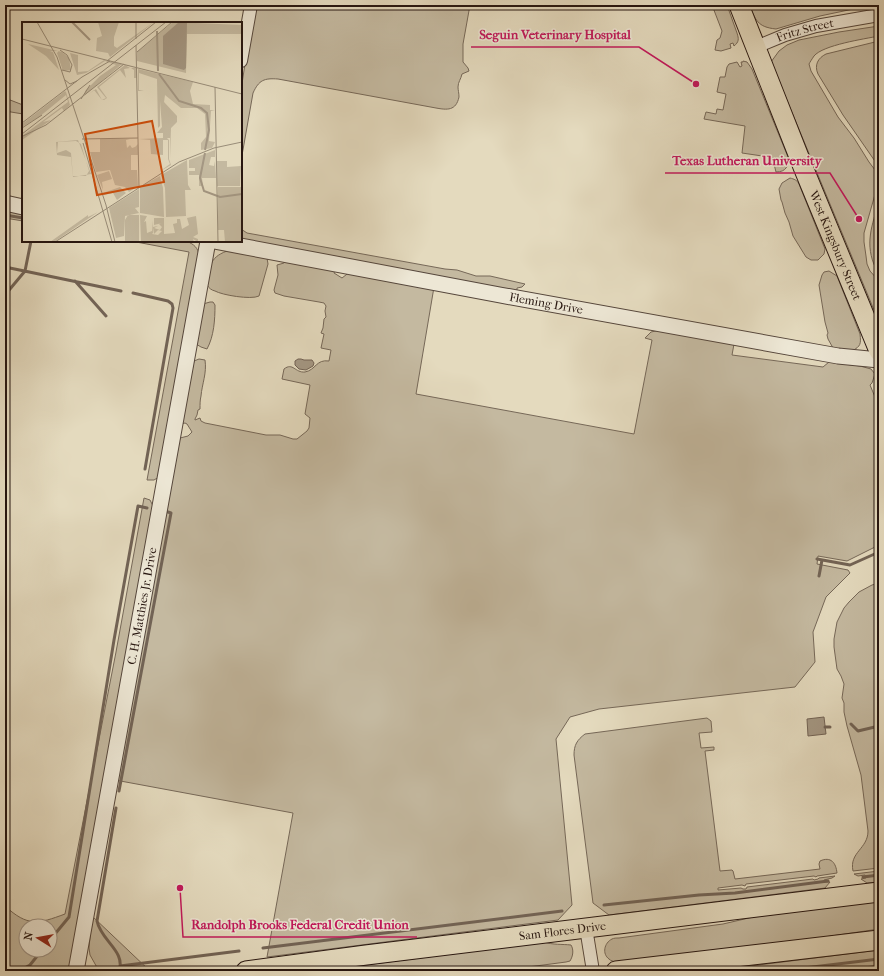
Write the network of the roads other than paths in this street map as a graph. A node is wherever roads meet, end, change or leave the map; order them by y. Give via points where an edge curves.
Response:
1 (251, 5) edge
2 (739, 5) edge
3 (879, 15) edge
4 (756, 47) junction
5 (242, 55) edge
6 (5, 203) edge
7 (22, 207) edge
8 (208, 242) edge
9 (219, 242) edge
10 (879, 351) edge
11 (879, 360) edge
12 (879, 892) edge
13 (586, 928) junction
14 (879, 940) edge
15 (76, 971) edge
16 (246, 971) edge
17 (593, 971) edge
18 (616, 971) edge

1 - 5 street
2 - 4 main road, West Kingsbury Street
3 - 4 street, Fritz Street via 785,34
4 - 10 main road, West Kingsbury Street
6 - 7 street
8 - 15 street, C. H. Matthies Jr. Drive
9 - 11 street, Fleming Drive via 798,349
12 - 13 main road, Sam Flores Drive
13 - 16 main road, Sam Flores Drive
13 - 17 street
14 - 18 main road

